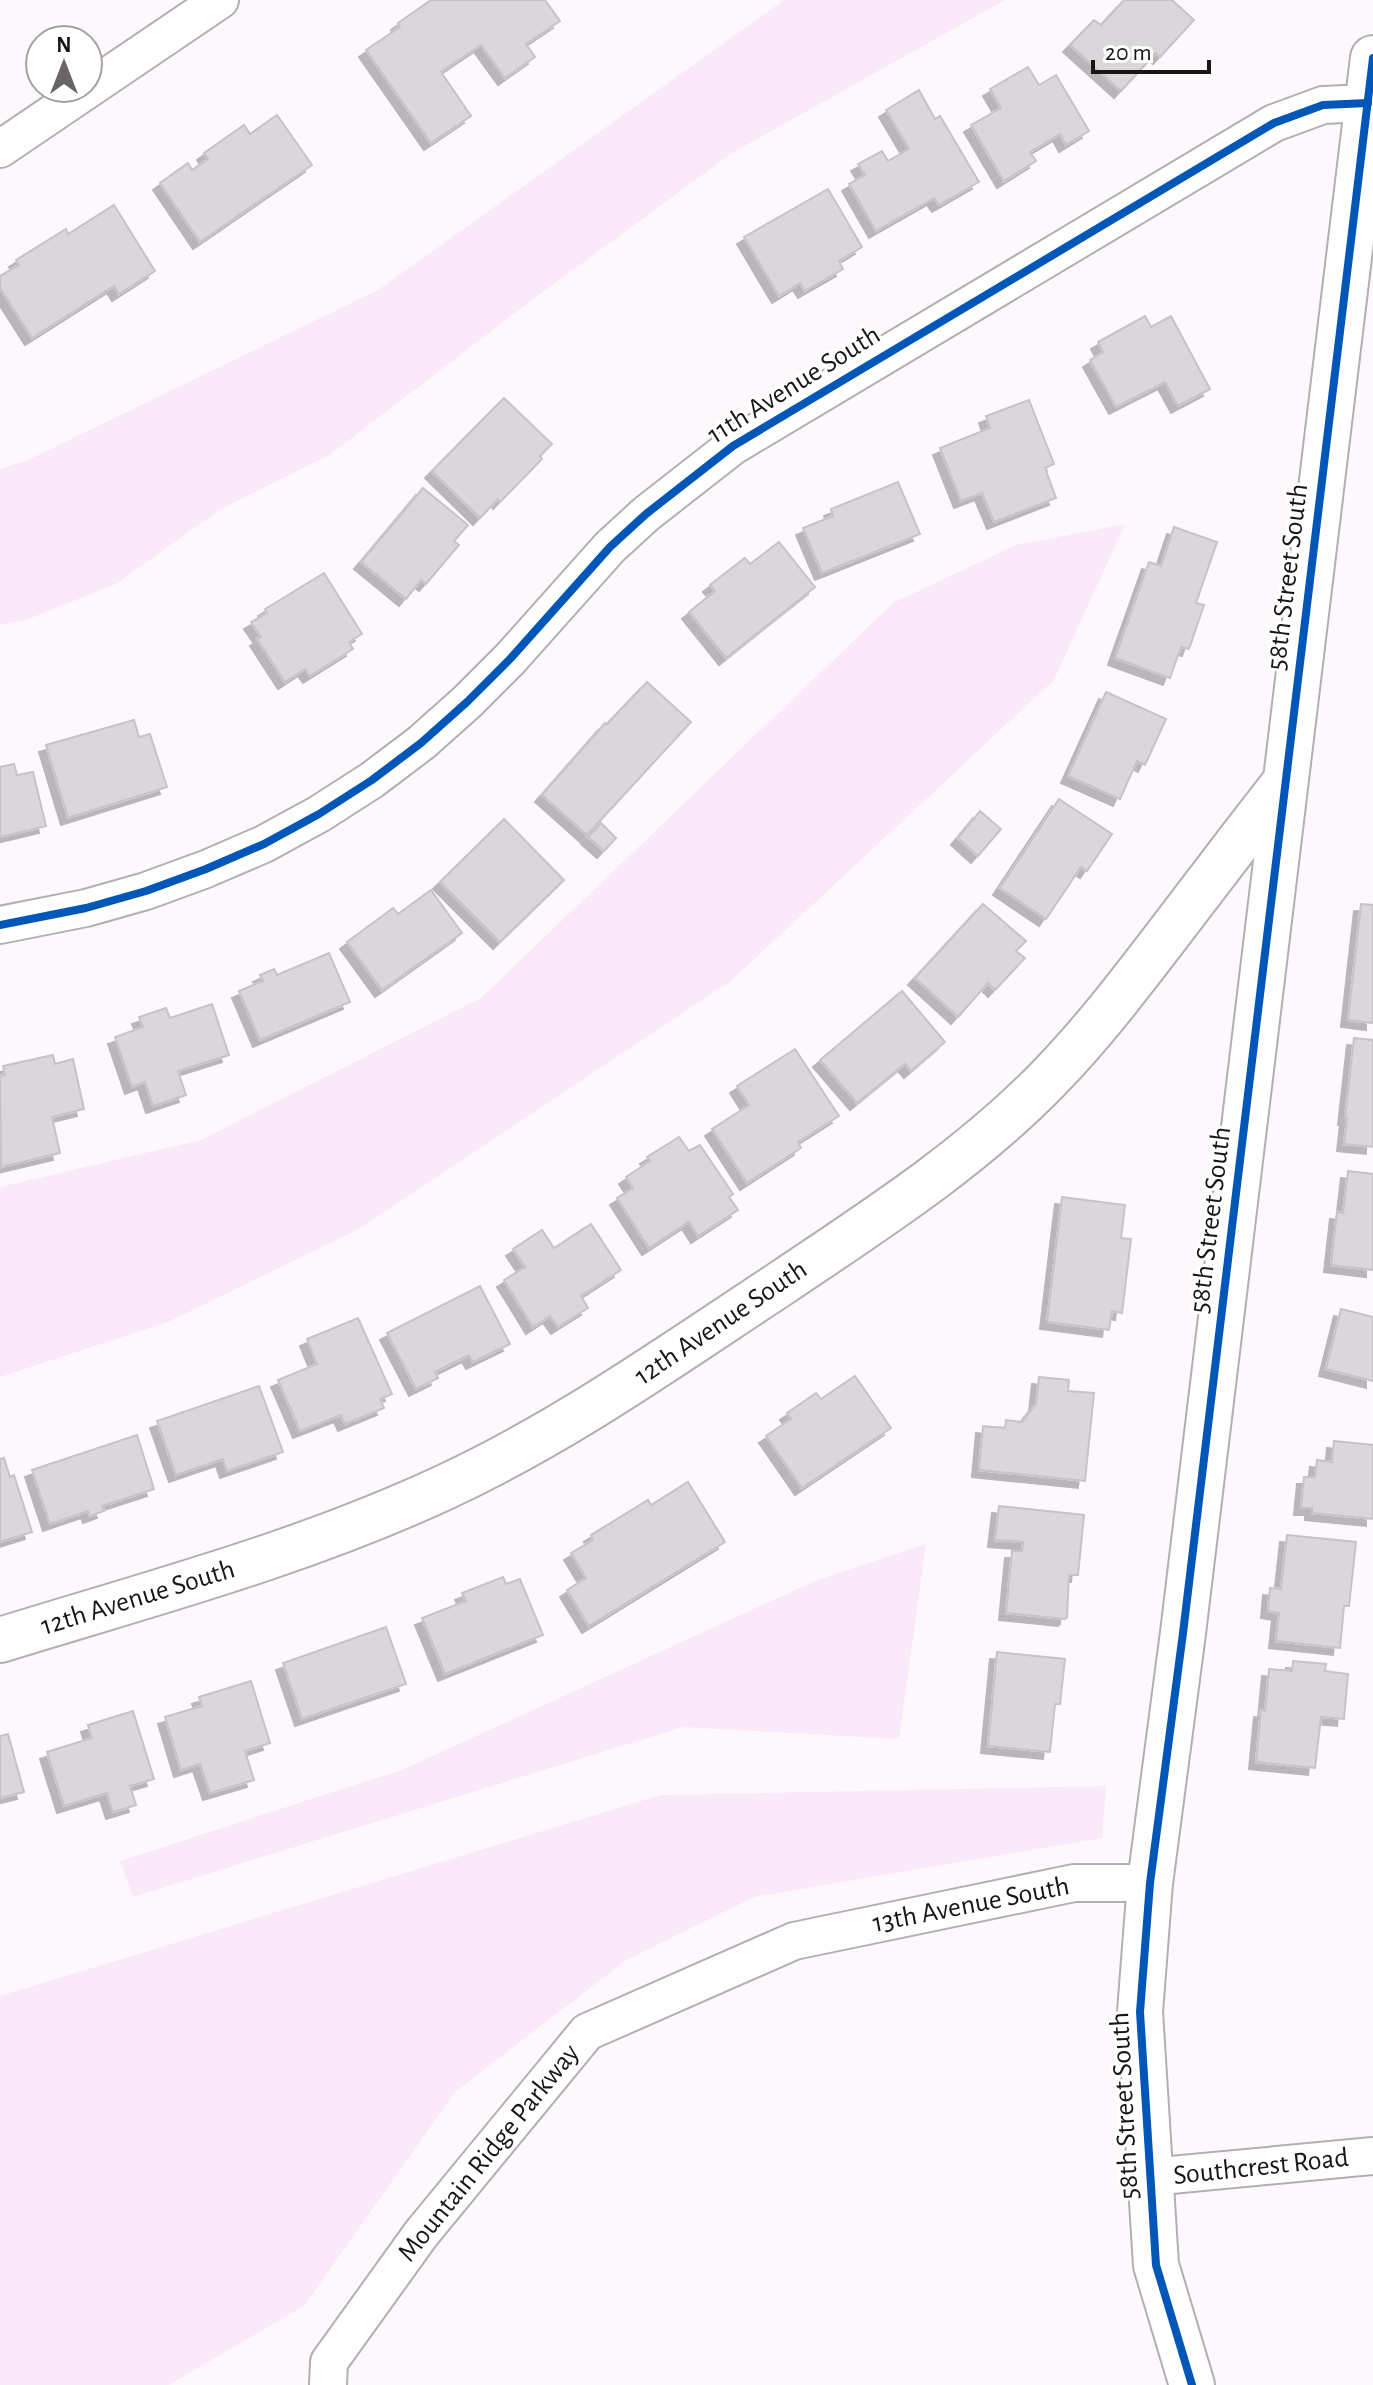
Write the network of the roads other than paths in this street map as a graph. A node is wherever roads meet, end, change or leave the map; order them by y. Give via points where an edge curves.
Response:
1 (220, 0) edge
2 (1373, 58) edge
3 (1368, 103) junction
4 (0, 149) edge
5 (1286, 780) junction
6 (0, 925) edge
7 (0, 1640) edge
8 (1150, 1883) junction
9 (794, 1941) joint
10 (1373, 2156) edge
11 (1150, 2177) junction
12 (328, 2385) edge
13 (1192, 2385) edge

1 - 4 street
2 - 3 street, 58th Street South
3 - 5 street, 58th Street South
3 - 6 street, 11th Avenue South via 1323,105 1274,123 733,446 610,547 510,659 421,743 319,814 264,844 161,885 86,908
5 - 7 street, 12th Avenue South via 1085,1040 1003,1122 914,1194 559,1428 443,1488 265,1559
5 - 8 street, 58th Street South
8 - 9 street, 13th Avenue South via 1074,1883
8 - 11 street, 58th Street South via 1140,2012
9 - 12 street, Mountain Ridge Parkway via 587,2032 421,2234 329,2362
10 - 11 street, Southcrest Road
11 - 13 street, 58th Street South via 1156,2265

